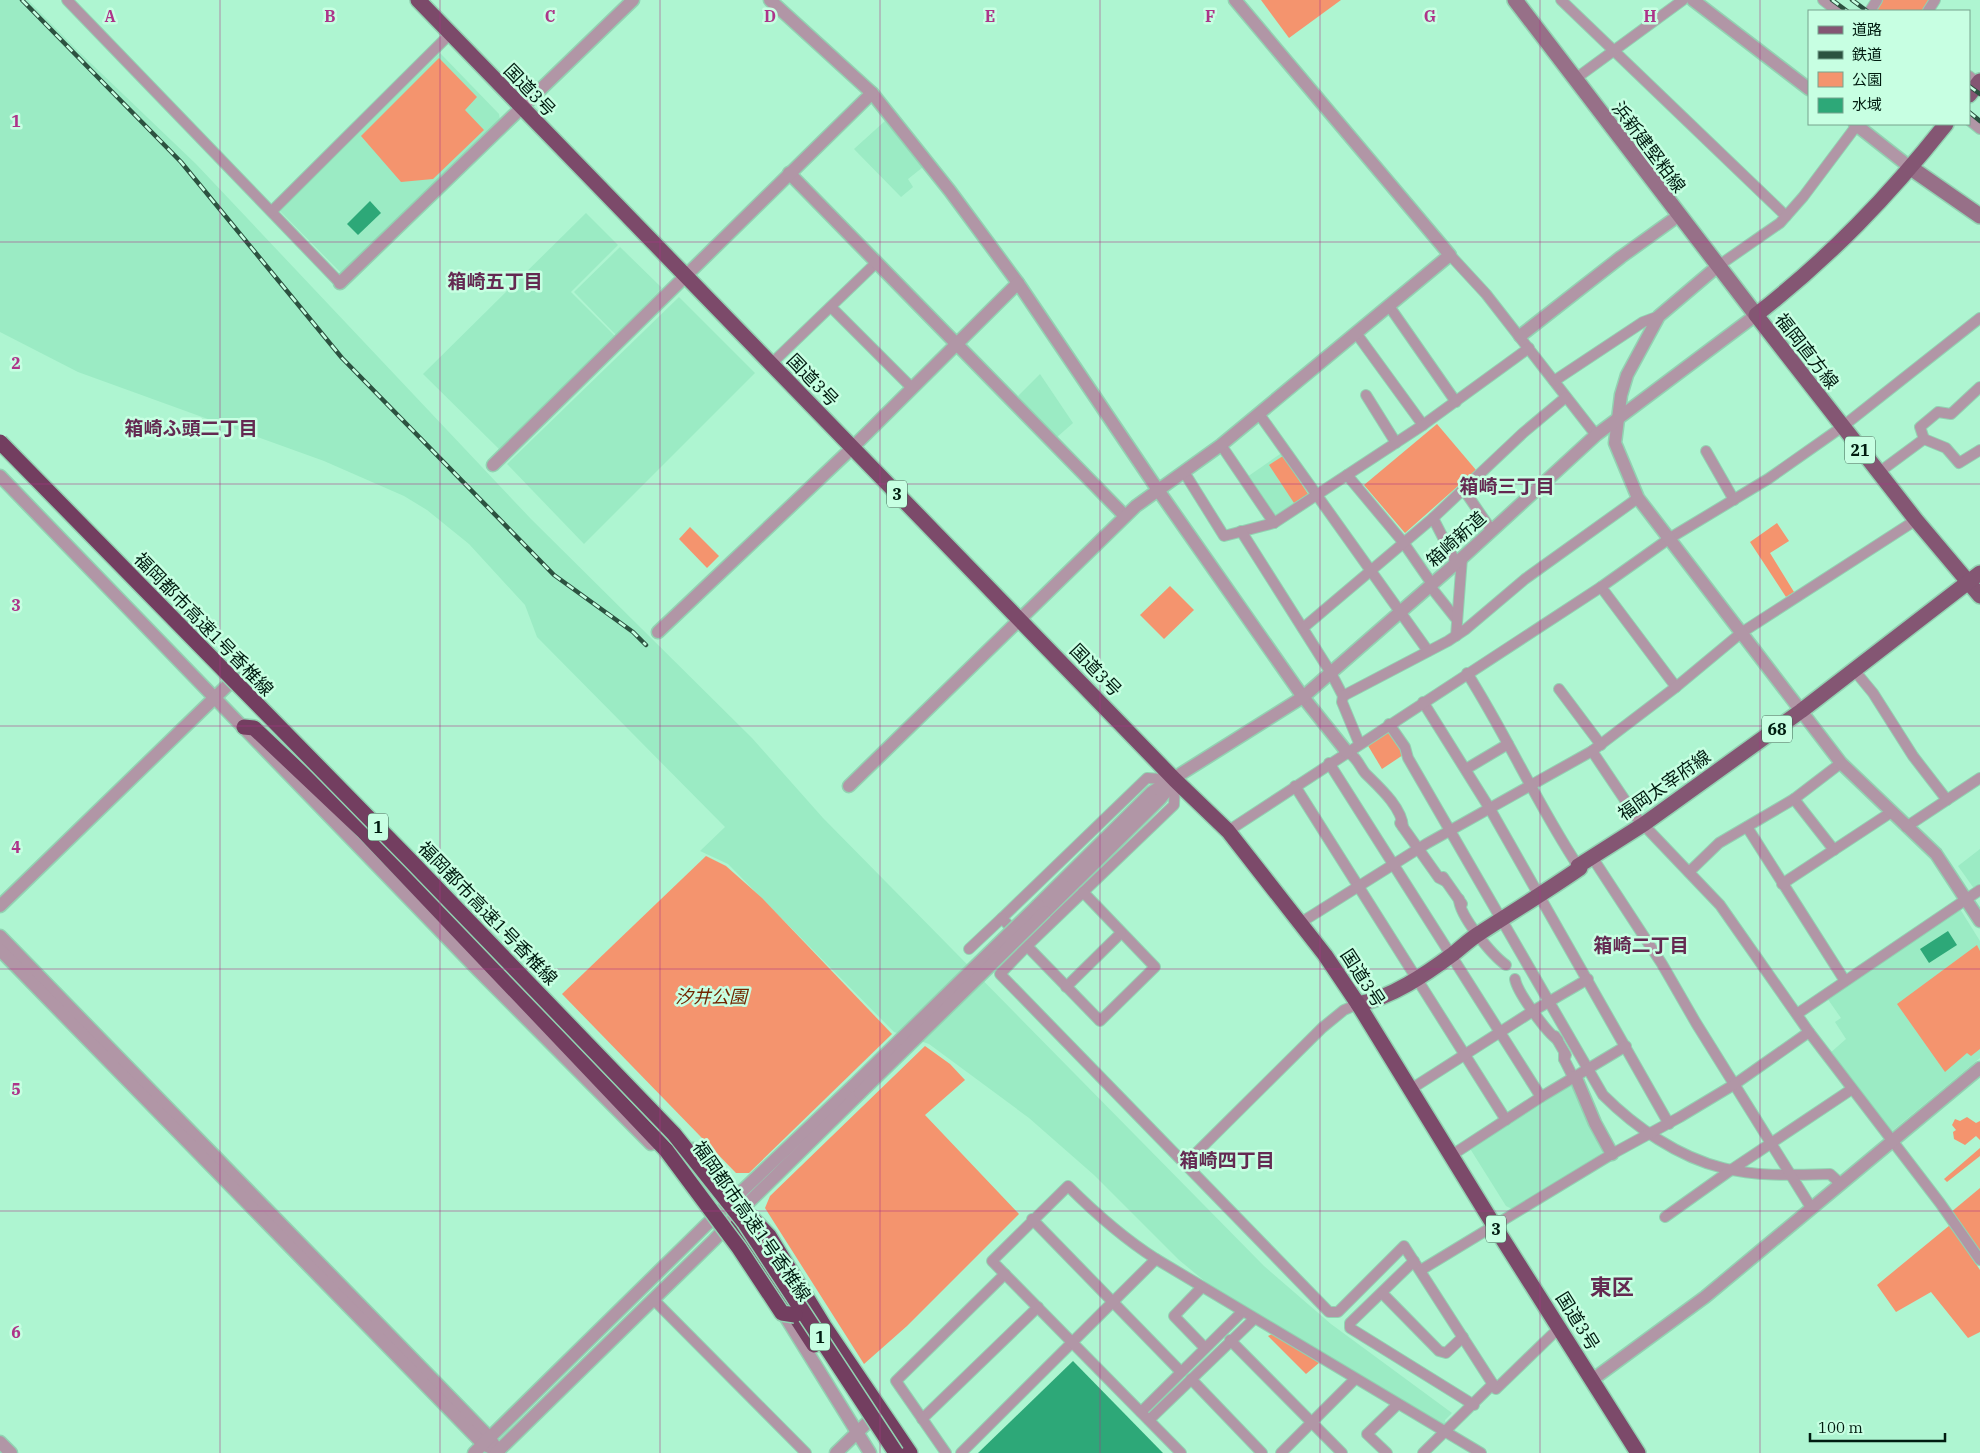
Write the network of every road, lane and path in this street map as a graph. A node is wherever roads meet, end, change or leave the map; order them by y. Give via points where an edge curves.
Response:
1 (67, 0) edge
2 (418, 0) edge
3 (633, 0) edge
4 (770, 0) edge
5 (1235, 0) edge
6 (1516, 0) edge
7 (1561, 0) edge
8 (1683, 0) edge
9 (1693, 0) edge
10 (1823, 0) edge
11 (1836, 10) edge
12 (450, 34) junction
13 (1615, 50) junction
14 (1575, 80) junction
15 (1808, 89) edge
16 (872, 93) junction
17 (522, 108) junction
18 (1970, 121) edge
19 (1855, 125) edge
20 (1857, 125) edge
21 (1945, 125) edge
22 (1980, 129) edge
23 (1911, 168) junction
24 (789, 173) junction
25 (272, 211) junction
26 (1678, 216) junction
27 (1786, 216) junction
28 (1980, 216) edge
29 (1450, 255) junction
30 (877, 262) junction
31 (1718, 266) junction
32 (685, 277) junction
33 (340, 283) joint
34 (1018, 283) junction
35 (1389, 306) junction
36 (831, 307) junction
37 (1756, 315) junction
38 (1659, 316) junction
39 (1980, 318) edge
40 (1356, 333) junction
41 (1520, 336) junction
42 (957, 343) junction
43 (1529, 348) junction
44 (771, 364) junction
45 (1554, 381) junction
46 (1980, 387) edge
47 (912, 388) junction
48 (1366, 395) dead end
49 (1566, 397) junction
50 (1456, 402) junction
51 (1259, 414) junction
52 (1618, 416) junction
53 (1423, 425) junction
54 (1842, 427) junction
55 (1596, 435) junction
56 (1924, 439) junction
57 (0, 441) edge
58 (1396, 442) junction
59 (1221, 445) junction
60 (0, 447) edge
61 (852, 448) junction
62 (1980, 450) edge
63 (1706, 451) dead end
64 (493, 465) dead end
65 (1184, 472) junction
66 (1878, 473) junction
67 (1347, 475) junction
68 (0, 476) edge
69 (1158, 490) junction
70 (1464, 490) junction
71 (1318, 496) junction
72 (1638, 498) junction
73 (1734, 500) junction
74 (1125, 516) junction
75 (1432, 518) junction
76 (1916, 520) junction
77 (1274, 523) junction
78 (1241, 531) junction
79 (1492, 531) junction
80 (1670, 538) junction
81 (1403, 542) junction
82 (1459, 561) junction
83 (1369, 571) junction
84 (1974, 577) edge
85 (1431, 585) junction
86 (1602, 586) junction
87 (1980, 596) edge
88 (1399, 613) junction
89 (1021, 620) junction
90 (1457, 620) junction
91 (1303, 628) junction
92 (658, 632) dead end
93 (1741, 633) junction
94 (1456, 636) junction
95 (1428, 651) junction
96 (1854, 670) junction
97 (1331, 673) junction
98 (1467, 673) junction
99 (235, 678) junction
100 (1676, 687) junction
101 (1559, 689) dead end
102 (1342, 696) junction
103 (214, 697) junction
104 (1303, 697) junction
105 (1423, 702) junction
106 (1800, 711) junction
107 (1388, 724) junction
108 (244, 727) junction
109 (1360, 743) junction
110 (1508, 744) junction
111 (1601, 745) junction
112 (1592, 751) junction
113 (1347, 752) junction
114 (1329, 763) junction
115 (1841, 763) junction
116 (1466, 769) junction
117 (1980, 778) edge
118 (1175, 780) junction
119 (850, 786) dead end
120 (1295, 786) junction
121 (1530, 787) junction
122 (1794, 799) junction
123 (1947, 800) junction
124 (1490, 808) junction
125 (1890, 813) junction
126 (1644, 824) junction
127 (1747, 828) junction
128 (1906, 828) junction
129 (1450, 830) junction
130 (1228, 831) junction
131 (1418, 850) junction
132 (1834, 850) junction
133 (1592, 857) junction
134 (1394, 864) junction
135 (1578, 866) junction
136 (1689, 872) junction
137 (1782, 884) junction
138 (1358, 886) junction
139 (1980, 890) edge
140 (1083, 892) junction
141 (1540, 897) junction
142 (1967, 899) junction
143 (0, 906) edge
144 (1002, 918) junction
145 (1501, 920) junction
146 (1980, 921) edge
147 (1300, 923) junction
148 (1121, 933) junction
149 (1478, 934) junction
150 (0, 936) edge
151 (1028, 946) junction
152 (969, 949) dead end
153 (0, 950) edge
154 (1452, 956) junction
155 (1418, 977) junction
156 (1588, 979) junction
157 (1845, 982) junction
158 (1066, 987) junction
159 (1548, 1003) junction
160 (1358, 1004) junction
161 (1533, 1011) junction
162 (1796, 1014) junction
163 (1809, 1032) junction
164 (1500, 1033) junction
165 (1626, 1046) junction
166 (1465, 1055) junction
167 (1980, 1068) edge
168 (1587, 1069) junction
169 (1573, 1077) junction
170 (1735, 1084) junction
171 (1411, 1089) junction
172 (1852, 1089) junction
173 (1541, 1097) junction
174 (1506, 1120) junction
175 (1669, 1124) junction
176 (1649, 1134) junction
177 (1892, 1142) junction
178 (1772, 1143) junction
179 (1612, 1154) junction
180 (1452, 1155) junction
181 (1186, 1164) junction
182 (1731, 1170) junction
183 (1791, 1175) junction
184 (1841, 1184) junction
185 (744, 1206) junction
186 (1812, 1209) junction
187 (719, 1215) junction
188 (1665, 1217) dead end
189 (1032, 1219) junction
190 (727, 1225) junction
191 (1495, 1227) junction
192 (1156, 1259) junction
193 (1980, 1260) edge
194 (1414, 1261) junction
195 (1421, 1270) junction
196 (1005, 1274) junction
197 (1202, 1287) junction
198 (1382, 1293) junction
199 (653, 1299) junction
200 (1113, 1302) junction
201 (1038, 1307) junction
202 (1242, 1312) junction
203 (795, 1314) junction
204 (1254, 1319) junction
205 (1560, 1327) junction
206 (1463, 1337) junction
207 (1230, 1340) junction
208 (1073, 1342) junction
209 (1205, 1348) junction
210 (1181, 1372) junction
211 (1191, 1379) junction
212 (1355, 1379) junction
213 (1592, 1380) junction
214 (1492, 1384) junction
215 (1398, 1404) junction
216 (1474, 1405) junction
217 (1141, 1412) junction
218 (922, 1419) junction
219 (870, 1420) junction
220 (1149, 1420) junction
221 (1312, 1422) junction
222 (857, 1432) junction
223 (1445, 1432) junction
224 (0, 1442) edge
225 (482, 1445) edge
226 (498, 1452) edge
227 (11, 1453) edge
228 (806, 1453) edge
229 (836, 1453) edge
230 (870, 1453) edge
231 (887, 1453) edge
232 (896, 1453) edge
233 (910, 1453) edge
234 (946, 1453) edge
235 (961, 1453) edge
236 (1181, 1453) edge
237 (1262, 1453) edge
238 (1281, 1453) edge
239 (1342, 1453) edge
240 (1387, 1453) edge
241 (1423, 1453) edge
242 (1481, 1453) edge
243 (1638, 1453) edge

1 - 25 street
2 - 12 highway, 国道3号 / 3
3 - 17 street
4 - 16 street
5 - 29 street
6 - 14 main road, 浜新建堅粕線
7 - 13 street
8 - 13 street
9 - 15 street
10 - 11 street
12 - 17 highway, 国道3号 / 3
12 - 25 street
13 - 14 street
13 - 27 street
14 - 26 main road, 浜新建堅粕線
16 - 24 street
16 - 34 street
17 - 32 highway, 国道3号 / 3
17 - 33 street
18 - 22 street
19 - 27 street
20 - 23 street
21 - 23 main road, 福岡直方線
23 - 28 main road
23 - 37 main road, 福岡直方線 via 1834,249
24 - 30 street
24 - 32 street
25 - 33 street
26 - 31 main road, 浜新建堅粕線
26 - 41 street
27 - 31 street
29 - 35 street
29 - 41 street
30 - 36 street
30 - 42 street
31 - 37 main road, 浜新建堅粕線
31 - 38 street
32 - 44 highway, 国道3号 / 3
32 - 64 street
34 - 42 street
34 - 69 street
35 - 40 street
35 - 50 street
36 - 44 street
36 - 47 street
37 - 52 street, 箱崎新道
37 - 54 main road, 福岡直方線 / 21
38 - 45 street via 1643,322
38 - 52 street via 1627,375
39 - 54 street
40 - 51 street
40 - 53 street
41 - 43 street
42 - 47 street
42 - 74 street
43 - 45 street
43 - 50 street
44 - 61 highway, 国道3号 / 3
45 - 49 street
46 - 56 street via 1951,414 1938,412 1920,427
47 - 61 street
48 - 58 street
49 - 55 street
49 - 70 street
50 - 53 street
51 - 59 street
51 - 71 street
52 - 55 street, 箱崎新道
52 - 72 street via 1615,443
53 - 58 street
54 - 66 main road, 福岡直方線 / 21
54 - 73 street
55 - 79 street, 箱崎新道
56 - 62 street via 1946,448 1958,463
56 - 66 street
57 - 99 street
57 - 232 highway, 福岡都市高速1号香椎線 / 1, bridge via 411,860 674,1134 744,1222
58 - 67 street
59 - 65 street
59 - 77 street
60 - 203 highway, 福岡都市高速1号香椎線 / 1, bridge via 637,1098 702,1178
61 - 89 highway, 国道3号 / 3
61 - 92 street
63 - 73 street
65 - 69 street
65 - 78 street via 1224,536
66 - 76 main road, 福岡直方線 / 21
67 - 71 street
67 - 81 street
68 - 103 street
69 - 74 street
69 - 104 street
70 - 75 street
70 - 79 street
71 - 77 street
71 - 83 street
72 - 80 street
72 - 94 street via 1525,579
73 - 80 street
74 - 89 street
75 - 81 street
75 - 82 street
76 - 84 main road, 福岡直方線 / 21
76 - 93 street
77 - 78 street
78 - 91 street
79 - 82 street, 箱崎新道
80 - 86 street
80 - 93 street
81 - 83 street
81 - 85 street
82 - 85 street, 箱崎新道
82 - 90 street
83 - 88 street
83 - 91 street
84 - 87 main road, 福岡直方線 / 21
84 - 96 main road, 福岡太宰府線 / 68
85 - 88 street, 箱崎新道
85 - 90 street
86 - 98 street
86 - 100 street
88 - 95 street
88 - 97 street, 箱崎新道
89 - 118 highway, 国道3号 / 3
89 - 119 street
90 - 94 street
91 - 97 street
93 - 100 street
93 - 106 street
94 - 95 street
95 - 102 street
96 - 106 main road, 福岡太宰府線 / 68
96 - 123 street
97 - 102 street
97 - 104 street, 箱崎新道
98 - 105 street
98 - 110 street
99 - 103 street
99 - 185 street via 642,1093
100 - 111 street
101 - 111 street
102 - 109 street
103 - 108 street
103 - 143 street
104 - 113 street
104 - 118 street, 箱崎新道
105 - 107 street
105 - 116 street
106 - 115 street
106 - 126 main road, 福岡太宰府線 / 68
107 - 109 street
107 - 129 street via 1405,747 1408,758
108 - 187 street
108 - 203 highway, bridge via 254,728 364,832 666,1150 782,1313
109 - 113 street
110 - 116 street
110 - 121 street
111 - 112 street
112 - 121 street
112 - 126 street
113 - 114 street
113 - 131 street via 1353,754 1395,809 1395,816
114 - 120 street
114 - 134 street
115 - 122 street
115 - 125 street
116 - 124 street
117 - 123 street
118 - 130 highway, 国道3号 / 3
118 - 140 street via 1174,806
118 - 144 street via 1147,778
118 - 185 street, 箱崎新道, bridge via 1152,792
120 - 130 street
120 - 138 street
121 - 124 street
121 - 135 street
122 - 127 street
122 - 132 street
123 - 128 street
124 - 129 street
124 - 141 street
125 - 128 street
125 - 132 street
126 - 133 main road, 福岡太宰府線 / 68
126 - 136 street
127 - 136 street via 1720,843
127 - 137 street
128 - 142 street via 1936,854
129 - 131 street
129 - 145 street
130 - 147 highway, 国道3号 / 3
131 - 134 street
131 - 149 street via 1459,899
132 - 137 street
133 - 135 main road, 福岡太宰府線 / 68
133 - 170 street
134 - 138 street
134 - 154 street
135 - 141 main road, 福岡太宰府線 / 68 via 1580,868
136 - 162 street via 1720,905
137 - 157 street
138 - 147 street
138 - 155 street
139 - 142 street
140 - 148 street
140 - 151 street
141 - 145 main road, 福岡太宰府線 / 68
141 - 156 street
142 - 146 street
142 - 157 street
144 - 151 street
144 - 152 street
145 - 149 main road, 福岡太宰府線 / 68
145 - 159 street
147 - 160 highway, 国道3号 / 3
148 - 158 street
148 - 158 street via 1155,967 1100,1022
149 - 154 main road, 福岡太宰府線 / 68
149 - 161 street via 1498,961 1506,965 1516,987
150 - 225 street
151 - 158 street
151 - 181 street via 1000,974
153 - 225 street
154 - 155 main road, 福岡太宰府線 / 68
154 - 164 street
155 - 160 main road, 福岡太宰府線 / 68 via 1377,1000
155 - 166 street
156 - 159 street
156 - 165 street
157 - 162 street
159 - 161 street
159 - 168 street
160 - 171 highway, 国道3号 / 3
160 - 181 street via 1344,1010 1322,1028
161 - 164 street
161 - 169 street via 1550,1035 1558,1040
162 - 163 street
163 - 170 street
163 - 172 street
164 - 166 street
164 - 173 street
165 - 168 street
165 - 175 street
166 - 171 street
166 - 174 street
167 - 177 street
168 - 169 street
168 - 176 street via 1603,1095
169 - 173 street
169 - 179 street
170 - 175 street
170 - 178 street
171 - 180 highway, 国道3号 / 3
172 - 177 street
172 - 178 street
173 - 174 street
174 - 180 street
175 - 176 street
176 - 179 street
176 - 182 street
177 - 184 street
177 - 193 street
178 - 182 street
178 - 183 street
179 - 191 street
180 - 191 highway, 国道3号 / 3
181 - 194 street via 1329,1312 1338,1312 1404,1246
182 - 183 street
182 - 188 street
183 - 184 street via 1830,1174
183 - 186 street
184 - 186 street
185 - 187 street
185 - 190 street
185 - 219 street via 764,1256
185 - 233 highway via 768,1236
186 - 213 street via 1705,1297
187 - 190 street
187 - 225 street
189 - 192 street via 1068,1186 1102,1220
189 - 196 street via 992,1261
189 - 200 street
190 - 199 street
190 - 222 street
191 - 195 street
191 - 205 highway, 国道3号 / 3
192 - 197 street
192 - 200 street
194 - 195 street
194 - 198 street
195 - 206 street
196 - 201 street
196 - 218 street via 896,1381
197 - 202 street
197 - 209 street via 1174,1316
198 - 206 street via 1439,1351 1446,1353
198 - 216 street via 1350,1323 1350,1328
199 - 226 street
199 - 228 street
200 - 208 street
200 - 210 street
201 - 208 street
201 - 218 street
202 - 204 street
202 - 209 street
203 - 231 highway, 福岡都市高速1号香椎線 / 1
204 - 207 street
204 - 212 street
205 - 213 highway, 国道3号 / 3
205 - 214 street via 1496,1389
206 - 214 street
207 - 211 street
207 - 221 street
208 - 217 street
208 - 235 street
209 - 210 street
210 - 217 street
211 - 220 street
211 - 237 street
212 - 215 street
212 - 221 street
213 - 243 highway, 国道3号 / 3
214 - 216 street
215 - 223 street
215 - 240 street via 1367,1434
216 - 223 street
217 - 220 street
218 - 234 street
219 - 222 street
219 - 232 street
220 - 236 street
221 - 238 street
221 - 239 street
222 - 229 street
222 - 230 street
223 - 241 street
223 - 242 street
224 - 227 street
225 - 226 street

